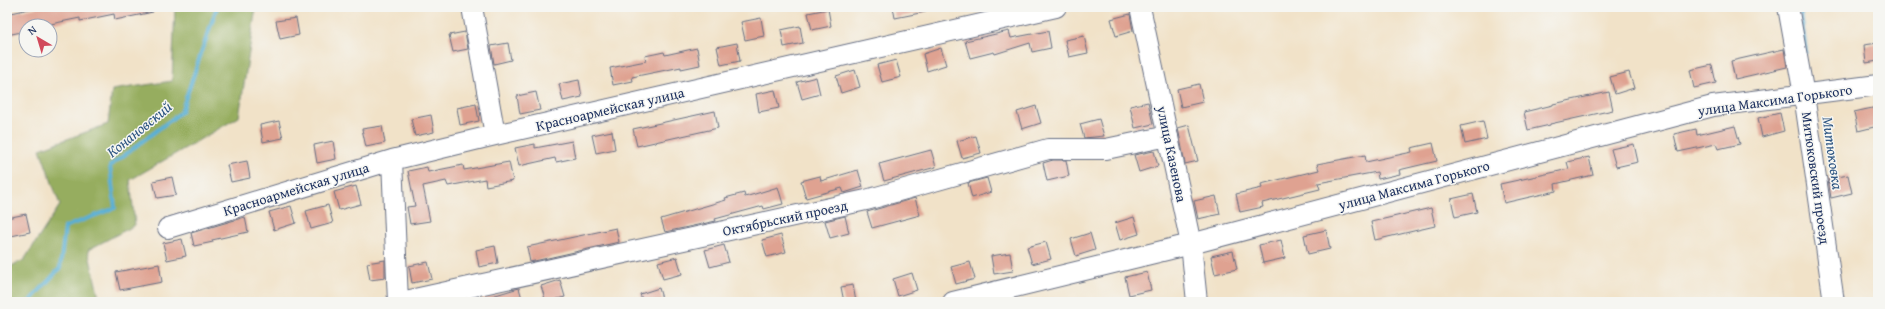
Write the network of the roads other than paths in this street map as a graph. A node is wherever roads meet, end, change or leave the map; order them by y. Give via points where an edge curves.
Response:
1 (472, 7) edge
2 (1056, 7) edge
3 (1140, 7) edge
4 (1788, 7) edge
5 (1878, 85) edge
6 (1810, 94) junction
7 (494, 135) junction
8 (1168, 136) junction
9 (392, 160) junction
10 (168, 228) dead end
11 (1190, 244) junction
12 (400, 302) edge
13 (953, 302) edge
14 (1197, 302) edge
15 (1834, 302) edge

1 - 7 street
2 - 7 street, Красноармейская улица
3 - 8 street, улица Казенова
4 - 6 street, Митюковский проезд
5 - 6 street, улица Максима Горького
6 - 11 street, улица Максима Горького via 1714,106
6 - 15 street, Митюковский проезд
7 - 9 street, Красноармейская улица
8 - 11 street, улица Казенова
8 - 12 street, Октябрьский проезд via 1106,150 1048,149 866,200
9 - 10 street, Красноармейская улица
9 - 12 street
11 - 13 street, улица Максима Горького
11 - 14 street, улица Казенова

